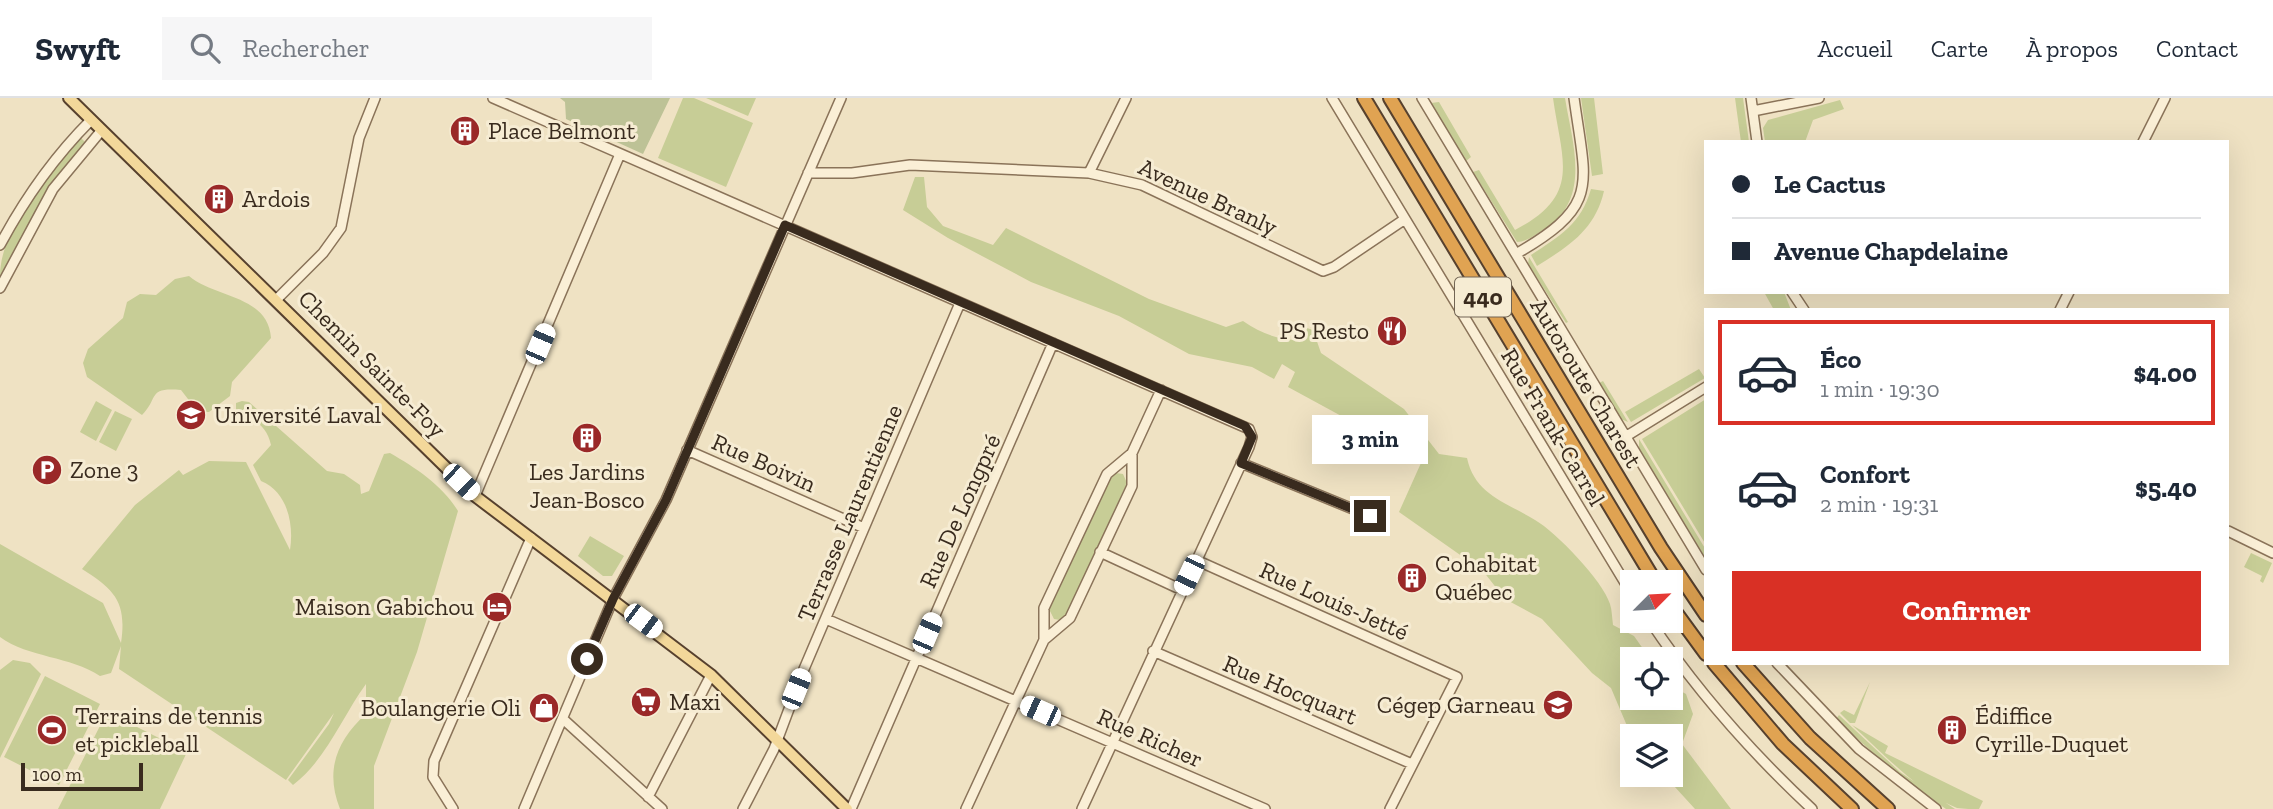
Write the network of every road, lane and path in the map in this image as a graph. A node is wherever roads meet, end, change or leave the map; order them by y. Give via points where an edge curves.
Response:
1 (69, 98) edge
2 (375, 98) edge
3 (493, 98) edge
4 (841, 98) edge
5 (1126, 98) edge
6 (1332, 98) edge
7 (1364, 98) edge
8 (1390, 98) edge
9 (1422, 98) edge
10 (1574, 98) edge
11 (1751, 98) edge
12 (1819, 98) edge
13 (2165, 98) edge
14 (1753, 111) junction
15 (91, 120) junction
16 (101, 131) junction
17 (1757, 140) edge
18 (2144, 140) edge
19 (620, 154) junction
20 (808, 173) junction
21 (1089, 173) junction
22 (1405, 219) junction
23 (785, 225) junction
24 (0, 245) edge
25 (1516, 254) junction
26 (0, 288) edge
27 (277, 299) junction
28 (960, 303) junction
29 (1053, 343) junction
30 (1704, 388) edge
31 (1161, 390) junction
32 (1625, 437) junction
33 (687, 450) junction
34 (1132, 453) junction
35 (1241, 463) junction
36 (475, 496) junction
37 (1370, 516) dead end
38 (864, 528) junction
39 (2229, 531) edge
40 (531, 538) junction
41 (1100, 552) junction
42 (2273, 553) edge
43 (1196, 560) junction
44 (1704, 567) edge
45 (1648, 570) edge
46 (1620, 575) edge
47 (1182, 590) junction
48 (613, 599) junction
49 (1704, 612) edge
50 (826, 619) junction
51 (1684, 624) edge
52 (1659, 634) edge
53 (1044, 640) junction
54 (1153, 651) junction
55 (1704, 651) edge
56 (917, 657) junction
57 (1716, 665) edge
58 (1745, 665) edge
59 (1779, 665) edge
60 (711, 675) junction
61 (1016, 700) junction
62 (563, 719) junction
63 (777, 738) junction
64 (1112, 743) junction
65 (1412, 764) junction
66 (648, 797) junction
67 (453, 809) edge
68 (524, 809) edge
69 (662, 809) edge
70 (743, 809) edge
71 (849, 809) edge
72 (966, 809) edge
73 (1082, 809) edge
74 (1265, 809) edge
75 (1390, 809) edge
76 (1812, 809) edge
77 (1852, 809) edge
78 (1888, 809) edge
79 (1936, 809) edge

1 - 15 main road, Chemin Sainte-Foy
2 - 27 street via 359,138 341,228
3 - 19 street
4 - 20 street
5 - 21 street
6 - 22 street, Rue Frank-Carrel
7 - 45 highway, Autoroute Charest / 440
8 - 49 highway, Autoroute Charest / 440
9 - 25 street
10 - 25 street via 1583,161 1579,202 1562,224
11 - 14 street
12 - 14 street
13 - 18 street
14 - 17 street
15 - 16 main road, Chemin Sainte-Foy
15 - 24 street via 49,165
16 - 26 street via 53,189
16 - 27 main road, Chemin Sainte-Foy
19 - 23 street
19 - 36 street
20 - 21 street, Avenue Branly via 910,165
20 - 23 street
21 - 22 street, Avenue Branly via 1142,185 1318,271 1334,267
22 - 46 street, Rue Frank-Carrel
23 - 28 street
23 - 33 street
25 - 32 street
27 - 36 main road, Chemin Sainte-Foy
28 - 29 street
28 - 38 street, Terrasse Laurentienne
29 - 31 street
29 - 56 street, Rue De Longpré
30 - 32 street
31 - 34 street
31 - 35 street via 1245,426 1251,435
32 - 44 street
33 - 38 street, Rue Boivin
33 - 48 street
34 - 41 street via 1132,486
34 - 53 street via 1107,474 1044,608
35 - 37 street
35 - 43 street
36 - 40 main road, Chemin Sainte-Foy
38 - 50 street, Terrasse Laurentienne
39 - 42 street
40 - 48 main road, Chemin Sainte-Foy
40 - 67 street via 434,761 433,777
41 - 47 street
41 - 53 street via 1070,618
43 - 47 street
43 - 65 street, Rue Louis-Jetté via 1457,677
47 - 54 street
48 - 60 main road, Chemin Sainte-Foy
48 - 62 street
50 - 56 street, Rue Richer
50 - 63 street, Terrasse Laurentienne
51 - 55 highway
52 - 76 street via 1747,744
53 - 61 street
54 - 64 street
54 - 65 street, Rue Hocquart
56 - 61 street, Rue Richer
56 - 71 street, Rue De Longpré
57 - 77 highway via 1783,744
58 - 78 highway via 1810,738
59 - 79 street via 1859,749
60 - 63 main road, Chemin Sainte-Foy
60 - 66 street
61 - 64 street, Rue Richer
61 - 72 street
62 - 66 street
62 - 68 street
63 - 70 street, Terrasse Laurentienne
63 - 71 main road, Chemin Sainte-Foy
64 - 73 street
64 - 74 street, Rue Richer
65 - 75 street
66 - 69 street

